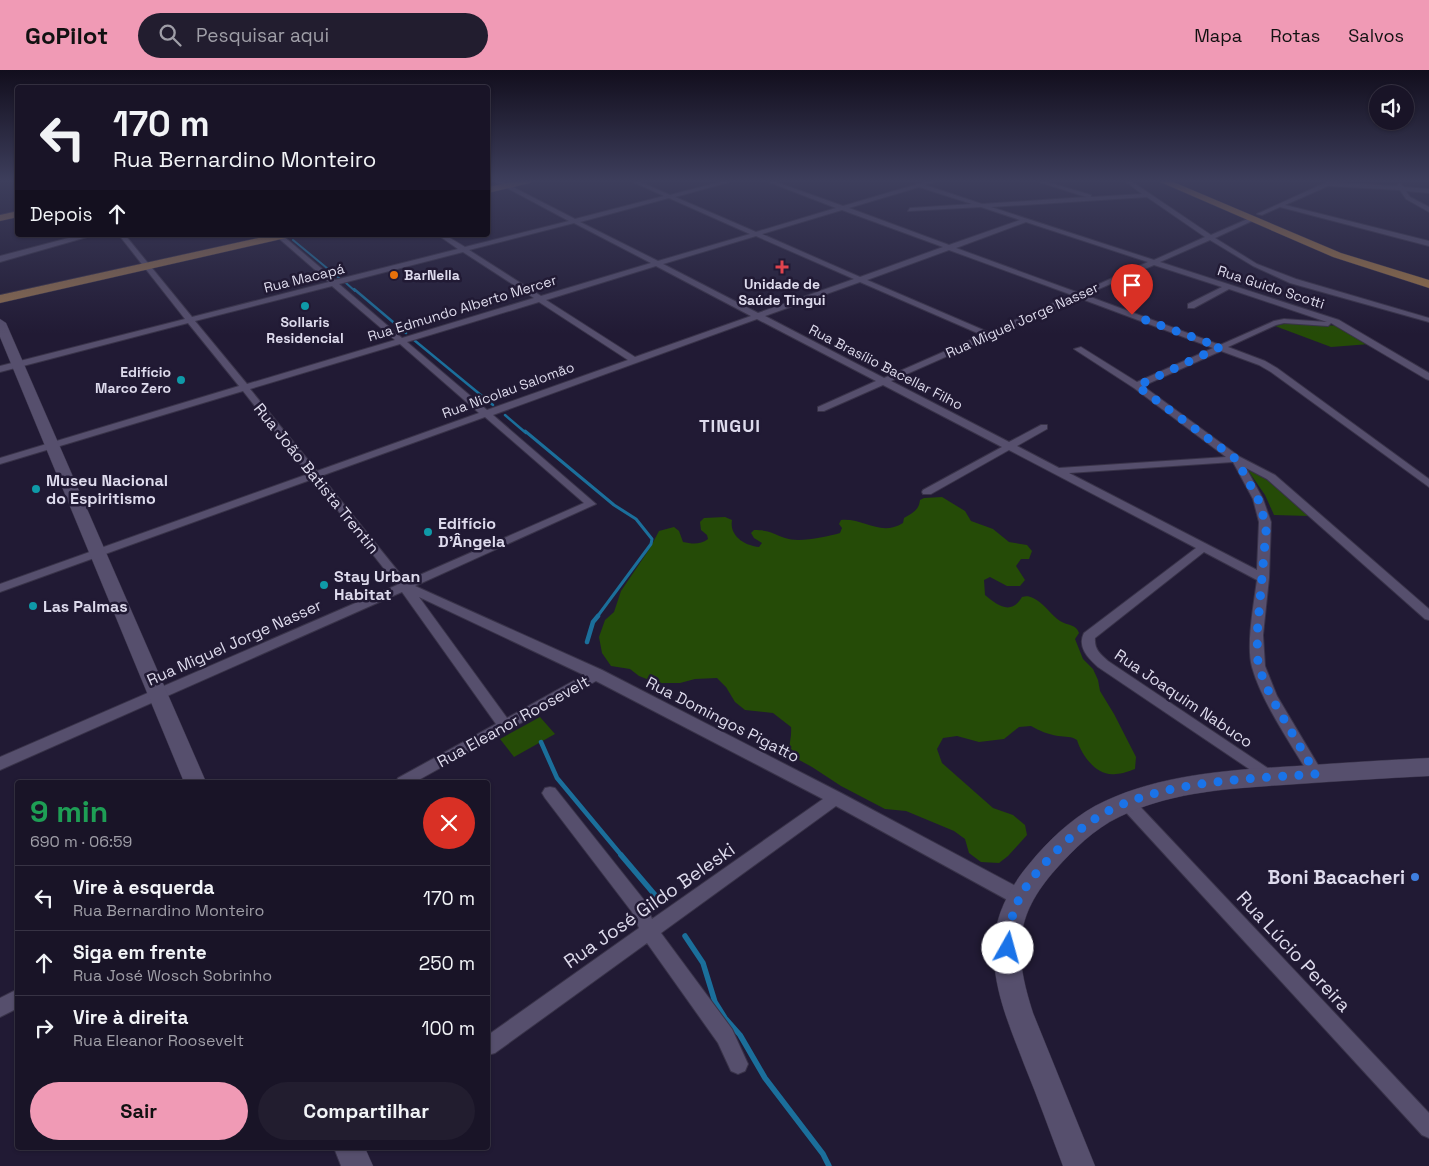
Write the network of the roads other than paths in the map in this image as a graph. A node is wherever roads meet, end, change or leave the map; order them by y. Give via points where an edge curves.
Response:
1 (532, 232) edge
2 (596, 232) edge
3 (752, 232) edge
4 (762, 232) edge
5 (908, 232) edge
6 (991, 232) edge
7 (1063, 232) edge
8 (1203, 232) edge
9 (1220, 232) edge
10 (1283, 232) edge
11 (1301, 232) edge
12 (1383, 232) edge
13 (756, 234) junction
14 (1286, 234) junction
15 (1306, 234) junction
16 (60, 237) edge
17 (82, 237) edge
18 (124, 237) edge
19 (273, 237) edge
20 (284, 237) edge
21 (444, 237) edge
22 (1210, 237) junction
23 (1428, 244) edge
24 (949, 247) junction
25 (464, 250) junction
26 (0, 253) edge
27 (0, 259) edge
28 (1154, 262) junction
29 (657, 264) junction
30 (147, 266) junction
31 (1429, 276) edge
32 (860, 279) junction
33 (334, 283) junction
34 (1429, 284) edge
35 (1229, 286) junction
36 (1079, 295) junction
37 (0, 299) edge
38 (539, 299) junction
39 (1191, 306) dead end
40 (758, 316) junction
41 (190, 320) junction
42 (1429, 320) edge
43 (0, 323) edge
44 (1342, 325) junction
45 (988, 335) junction
46 (401, 340) junction
47 (1220, 347) junction
48 (1078, 349) dead end
49 (634, 360) junction
50 (18, 365) junction
51 (0, 369) edge
52 (1429, 377) edge
53 (884, 381) junction
54 (1137, 386) junction
55 (244, 387) junction
56 (821, 409) dead end
57 (486, 414) junction
58 (1044, 427) dead end
59 (52, 445) junction
60 (1010, 446) junction
61 (1236, 459) junction
62 (0, 461) edge
63 (1058, 471) junction
64 (315, 475) junction
65 (1429, 484) edge
66 (927, 492) dead end
67 (1204, 547) junction
68 (98, 553) junction
69 (1263, 578) junction
70 (404, 586) junction
71 (0, 588) edge
72 (1429, 616) edge
73 (597, 674) junction
74 (158, 695) junction
75 (504, 726) junction
76 (0, 764) edge
77 (1429, 767) edge
78 (1316, 774) junction
79 (1270, 777) junction
80 (194, 780) edge
81 (407, 780) edge
82 (550, 793) dead end
83 (836, 798) junction
84 (1127, 803) junction
85 (1019, 897) junction
86 (649, 931) junction
87 (15, 1000) edge
88 (0, 1008) edge
89 (490, 1045) edge
90 (738, 1064) dead end
91 (1429, 1128) edge
92 (351, 1150) edge
93 (357, 1166) edge
94 (1079, 1166) edge

1 - 25 street, Rua Macapá
2 - 29 street, Rua Brasílio Bacellar Filho
3 - 13 street
4 - 13 street, Rua Edmundo Alberto Mercer
5 - 24 street
6 - 24 street, Rua Nicolau Salomão
7 - 28 street, Rua Guido Scotti
8 - 22 street
9 - 22 street, Rua Miguel Jorge Nasser
10 - 14 highway
11 - 15 highway
12 - 23 street
13 - 29 street, Rua Edmundo Alberto Mercer
13 - 32 street
14 - 15 highway
14 - 34 highway via 1351,260
15 - 31 highway
16 - 26 street
17 - 27 street
18 - 30 street, Rua João Batista Trentin
19 - 30 main road
20 - 33 street
21 - 25 street
22 - 28 street, Rua Miguel Jorge Nasser
22 - 42 street via 1245,260 1279,276
24 - 32 street, Rua Nicolau Salomão
24 - 36 street
25 - 33 street, Rua Macapá
25 - 38 street
28 - 35 street, Rua Guido Scotti
28 - 36 street, Rua Miguel Jorge Nasser
29 - 38 street, Rua Edmundo Alberto Mercer
29 - 40 street, Rua Brasílio Bacellar Filho
30 - 37 main road
30 - 41 street, Rua João Batista Trentin
32 - 40 street, Rua Nicolau Salomão
32 - 45 street
33 - 41 street, Rua Macapá
33 - 46 street
35 - 39 street
35 - 44 street, Rua Guido Scotti
36 - 45 street, Rua Miguel Jorge Nasser
36 - 47 street
38 - 46 street, Rua Edmundo Alberto Mercer
38 - 49 street
40 - 49 street, Rua Nicolau Salomão
40 - 53 street, Rua Brasílio Bacellar Filho
41 - 50 street, Rua Macapá
41 - 55 street, Rua João Batista Trentin
43 - 50 main road
44 - 47 street via 1279,321
44 - 52 street, Rua Guido Scotti
45 - 53 street, Rua Miguel Jorge Nasser
46 - 55 street, Rua Edmundo Alberto Mercer
46 - 57 street
47 - 54 street
47 - 65 street via 1274,370
48 - 54 street
49 - 57 street, Rua Nicolau Salomão
50 - 51 street, Rua Macapá
50 - 59 main road
53 - 56 street, Rua Miguel Jorge Nasser
53 - 60 street, Rua Brasílio Bacellar Filho
54 - 61 street
55 - 59 street, Rua Edmundo Alberto Mercer
55 - 64 street, Rua João Batista Trentin
57 - 64 street, Rua Nicolau Salomão
57 - 70 street, Rua Miguel Jorge Nasser via 591,504
58 - 60 street
59 - 62 street, Rua Edmundo Alberto Mercer
59 - 68 main road
60 - 63 street, Rua Brasílio Bacellar Filho
60 - 66 street
61 - 63 street
61 - 69 street via 1258,499 1265,522
61 - 72 street via 1258,469 1286,489
63 - 67 street, Rua Brasílio Bacellar Filho
64 - 68 street, Rua Nicolau Salomão
64 - 70 street, Rua João Batista Trentin
67 - 69 street, Rua Brasílio Bacellar Filho
67 - 79 street, Rua Joaquim Nabuco via 1089,636 1087,641 1103,664
68 - 71 street, Rua Nicolau Salomão
68 - 74 main road
69 - 78 street via 1257,635 1258,666 1271,697
70 - 73 street, Rua Domingos Pigatto
70 - 74 street, Rua Miguel Jorge Nasser
70 - 75 street, Rua João Batista Trentin
73 - 75 street, Rua Eleanor Roosevelt
73 - 83 street, Rua Domingos Pigatto
74 - 76 street, Rua Miguel Jorge Nasser
74 - 80 main road
75 - 81 street, Rua Eleanor Roosevelt
77 - 78 main road
78 - 79 main road
79 - 84 main road via 1185,787
82 - 86 street via 638,906
83 - 85 street, Rua Domingos Pigatto
83 - 86 street, Rua José Gildo Beleski
84 - 85 main road via 1093,820 1074,835 1030,880
84 - 91 street, Rua Lúcio Pereira
85 - 94 main road via 1012,913 1008,937 1011,985
86 - 89 street, Rua José Gildo Beleski
86 - 90 street via 725,1036
87 - 88 street
92 - 93 main road

